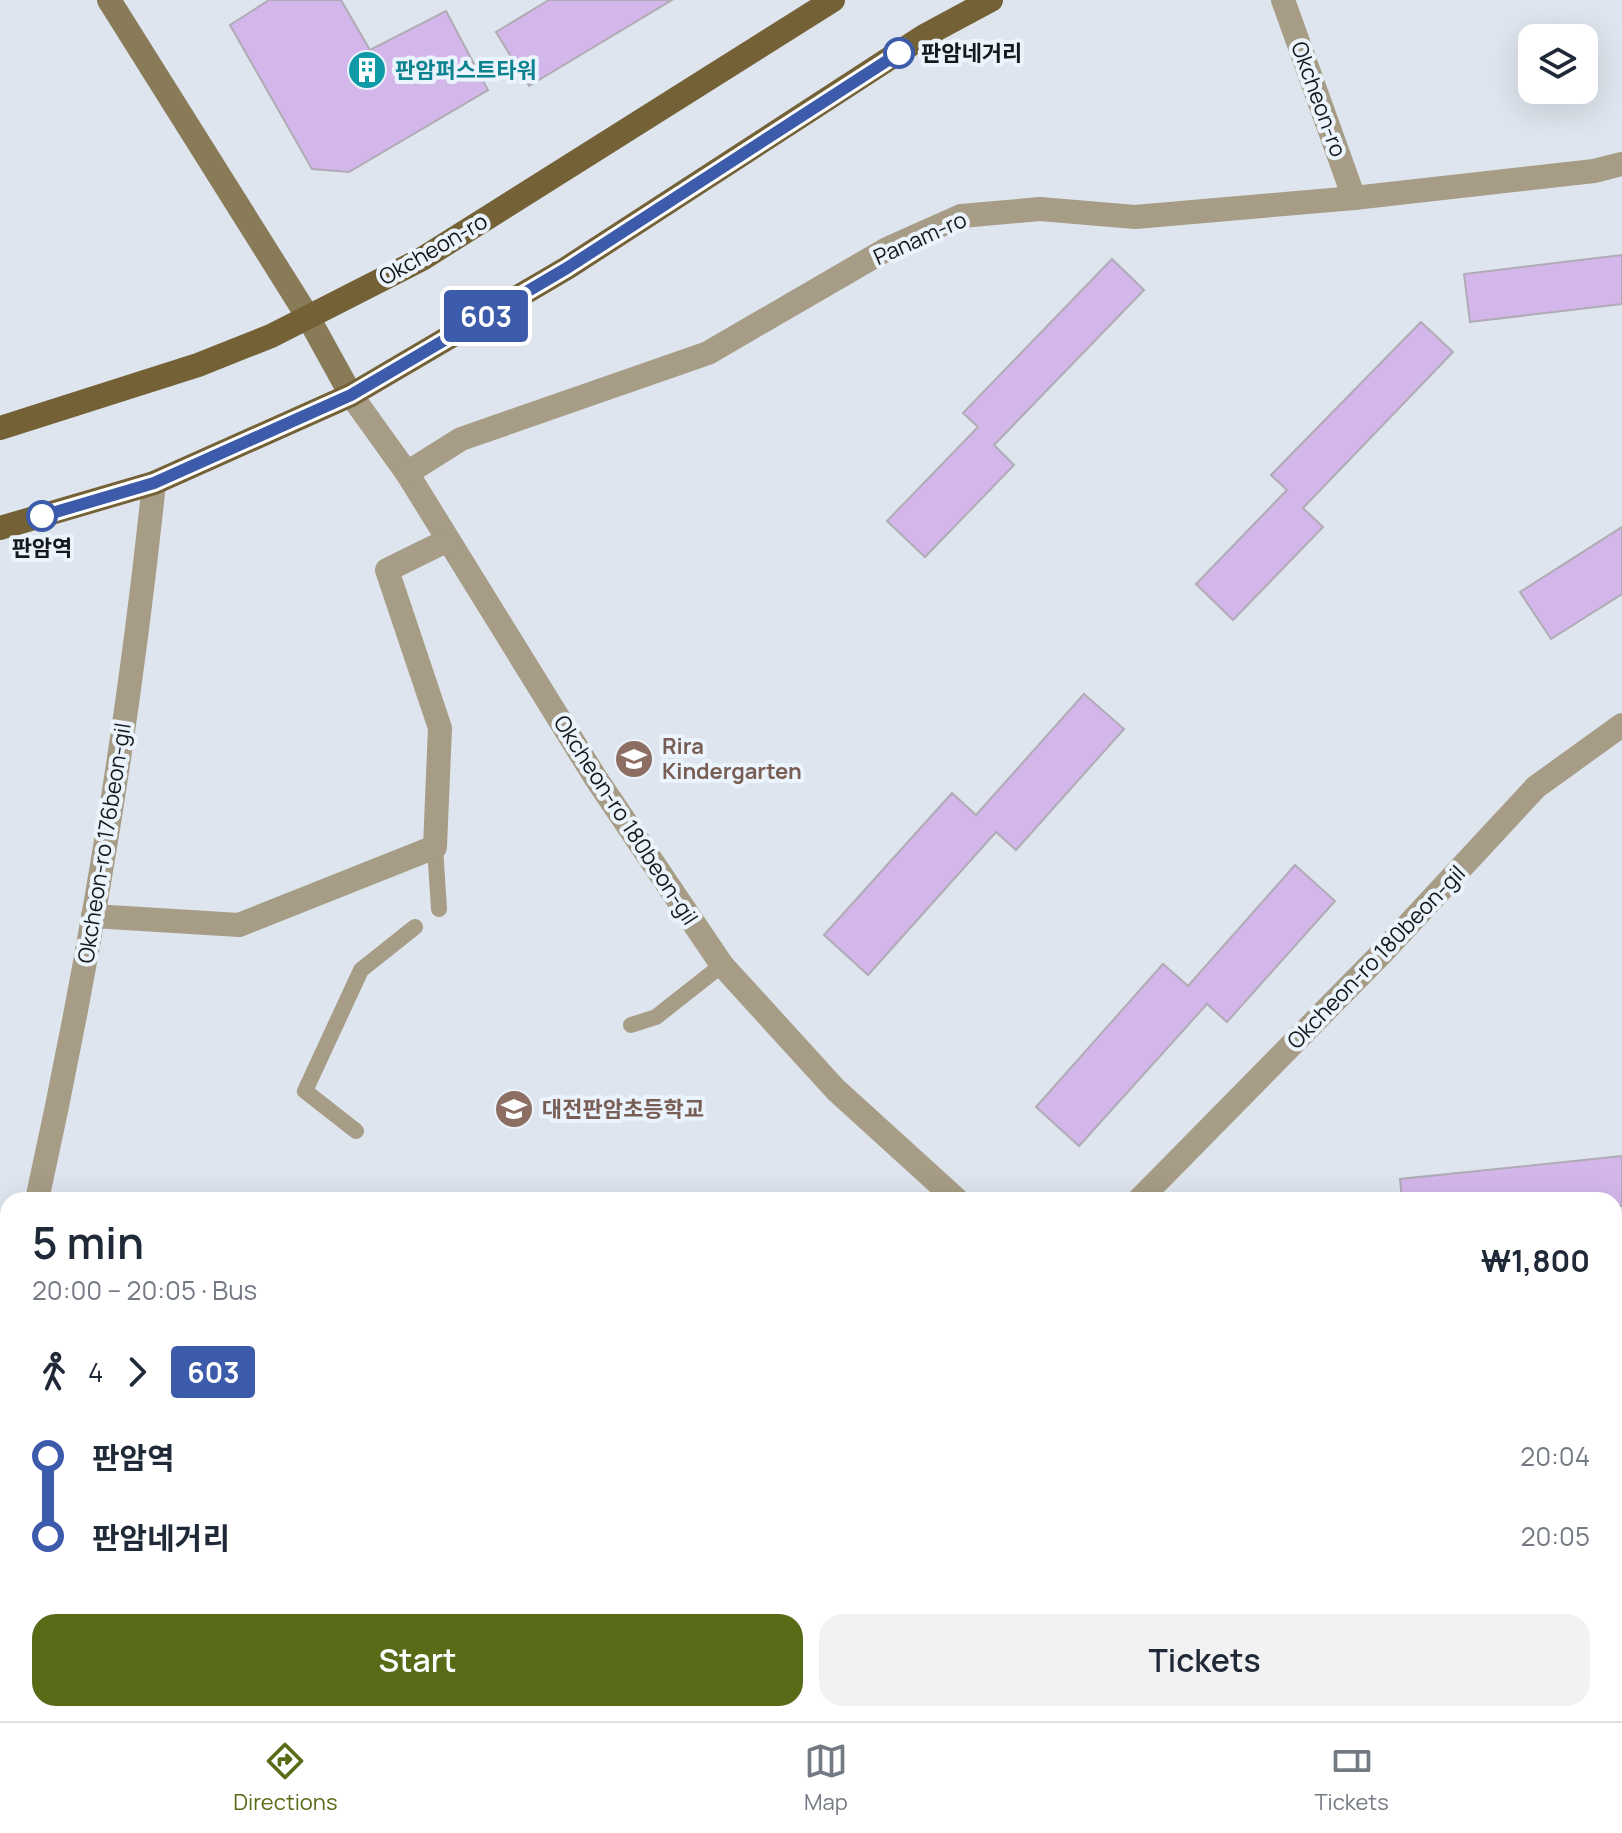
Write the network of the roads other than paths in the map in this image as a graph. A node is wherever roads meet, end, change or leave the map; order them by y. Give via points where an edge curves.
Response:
1 (109, 0) edge
2 (833, 0) edge
3 (991, 0) edge
4 (1283, 0) edge
5 (1622, 164) edge
6 (1354, 198) junction
7 (308, 317) junction
8 (351, 395) junction
9 (0, 428) edge
10 (407, 473) junction
11 (154, 483) junction
12 (0, 528) edge
13 (448, 540) junction
14 (1622, 725) edge
15 (435, 847) junction
16 (439, 909) dead end
17 (93, 916) junction
18 (415, 927) dead end
19 (722, 965) junction
20 (631, 1025) dead end
21 (356, 1131) dead end
22 (39, 1192) edge
23 (948, 1192) edge
24 (1147, 1192) edge

1 - 7 street
2 - 7 main road, Okcheon-ro via 422,259
3 - 8 main road via 911,45 567,268
4 - 6 street, Okcheon-ro
5 - 6 street, Panam-ro
6 - 10 street, Panam-ro via 1135,217 1040,209 961,216 887,249 708,353 461,439
7 - 8 street
7 - 9 main road, Okcheon-ro via 198,365
8 - 10 street, Okcheon-ro 180beon-gil
8 - 11 main road
10 - 13 street, Okcheon-ro 180beon-gil
11 - 12 main road
11 - 17 street, Okcheon-ro 176beon-gil
13 - 15 street via 387,570 440,728
13 - 19 street, Okcheon-ro 180beon-gil via 595,777
14 - 24 street, Okcheon-ro 180beon-gil via 1536,787
15 - 16 lane
15 - 17 street via 239,925
17 - 22 street, Okcheon-ro 176beon-gil via 76,1024
18 - 21 lane via 361,970 305,1091
19 - 20 lane via 656,1017
19 - 23 street, Okcheon-ro 180beon-gil via 836,1090

